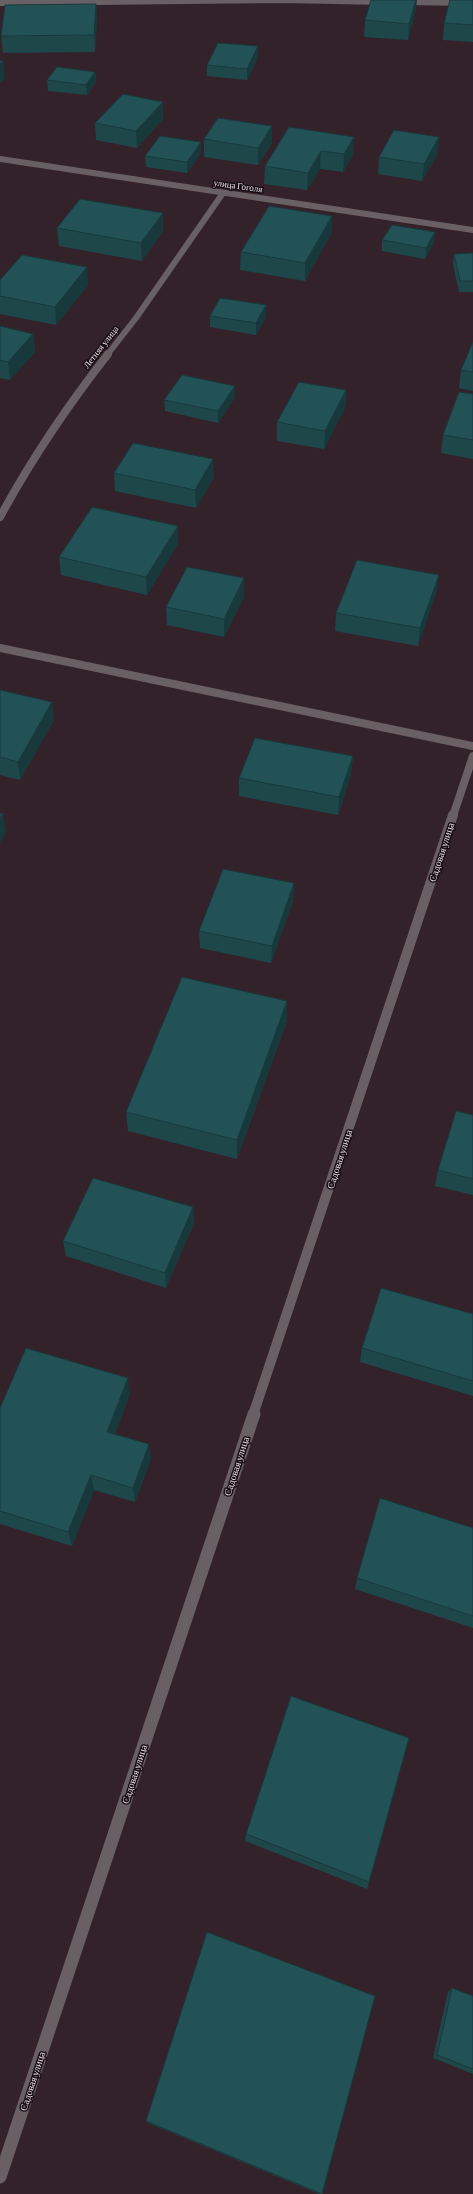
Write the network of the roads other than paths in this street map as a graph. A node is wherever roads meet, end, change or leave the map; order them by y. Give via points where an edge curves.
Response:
1 (0, 3) edge
2 (473, 3) edge
3 (0, 159) edge
4 (223, 192) junction
5 (473, 230) edge
6 (0, 517) edge
7 (0, 648) edge
8 (473, 746) edge
9 (473, 756) edge
10 (0, 2177) edge

1 - 2 street via 285,0
3 - 4 street, улица Гоголя
4 - 5 street, улица Гоголя
4 - 6 street, Летняя улица via 136,318 76,395
7 - 8 street
9 - 10 street, Садовая улица

